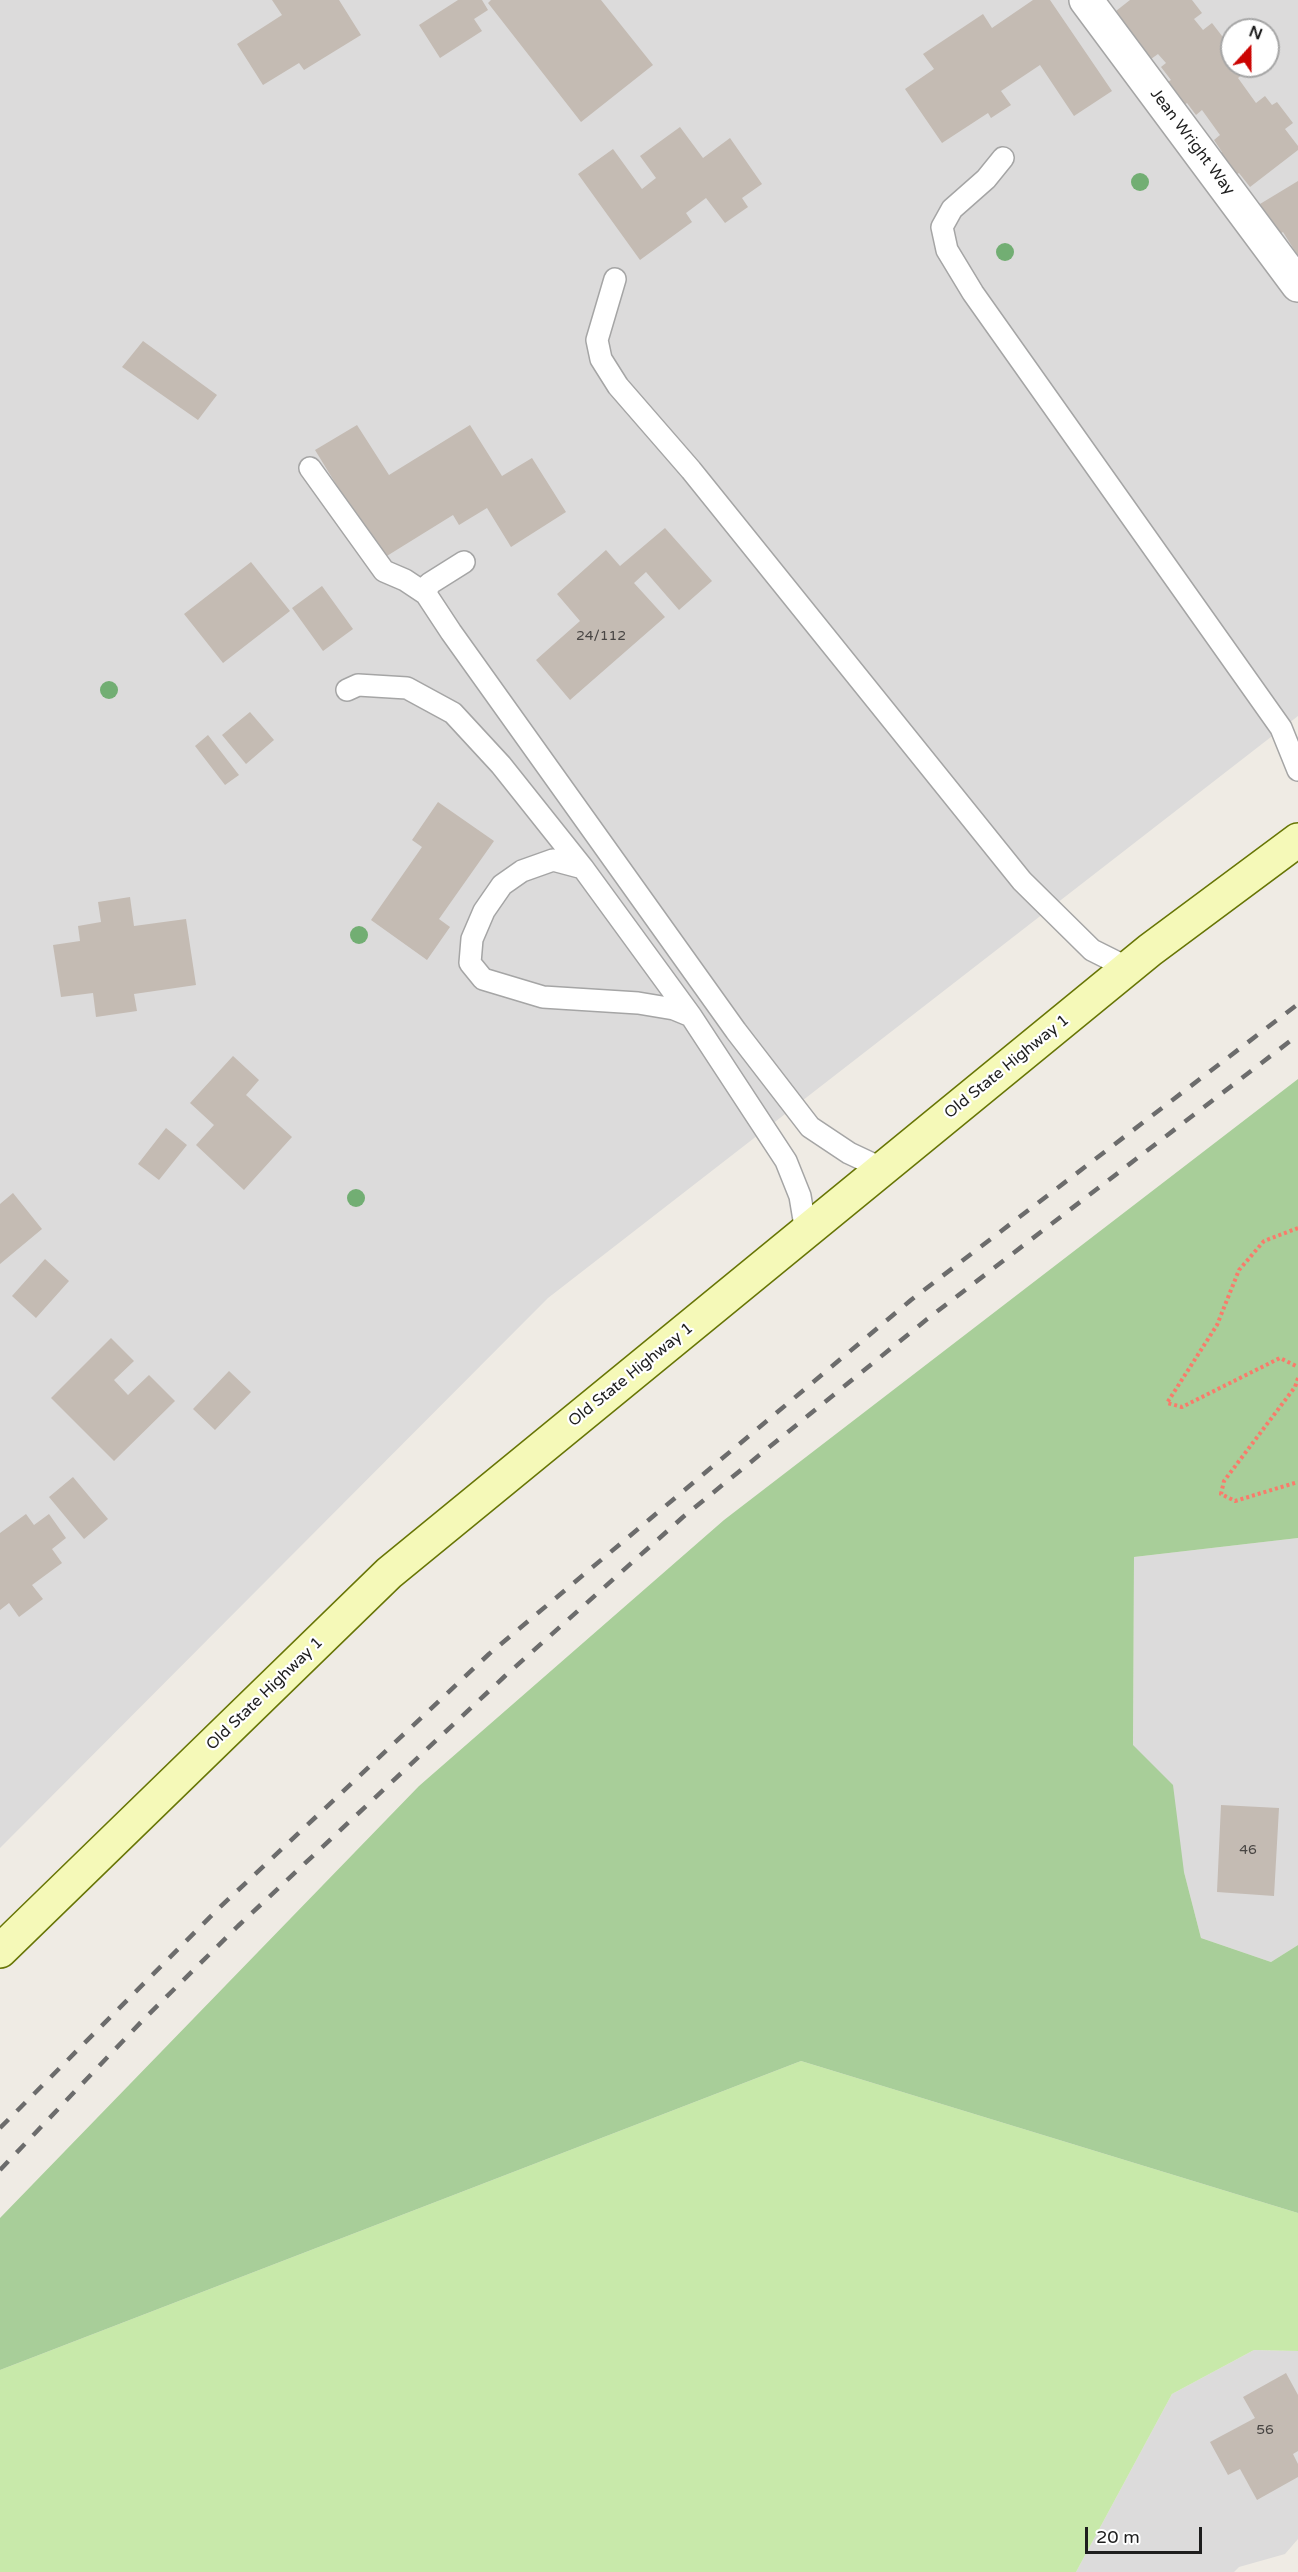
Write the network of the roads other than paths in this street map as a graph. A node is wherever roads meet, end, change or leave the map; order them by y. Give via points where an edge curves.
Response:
1 (1086, 0) edge
2 (1003, 158) dead end
3 (615, 279) dead end
4 (1298, 285) edge
5 (310, 468) dead end
6 (464, 562) dead end
7 (426, 594) junction
8 (347, 690) dead end
9 (1298, 770) edge
10 (1298, 840) edge
11 (583, 868) junction
12 (1128, 968) junction
13 (691, 1016) junction
14 (883, 1169) junction
15 (806, 1232) junction
16 (0, 1951) edge

1 - 4 street, Jean Wright Way
2 - 9 lane via 952,209 942,227 947,250 972,293 1281,728
3 - 12 lane via 597,340 601,359 618,386 691,470 1022,881 1092,950
5 - 7 lane via 384,571
6 - 7 lane via 429,584
7 - 14 lane via 736,1031 810,1127 849,1153
8 - 11 lane via 358,684 407,688 453,713 501,765
10 - 12 main road, Old State Highway 1
11 - 13 lane
11 - 13 lane via 554,860 522,871 502,885 484,911 472,939 470,963 483,979 543,997 638,1002
12 - 14 main road, Old State Highway 1
13 - 15 lane via 786,1161 800,1196
14 - 15 main road, Old State Highway 1
15 - 16 main road, Old State Highway 1 via 389,1574

